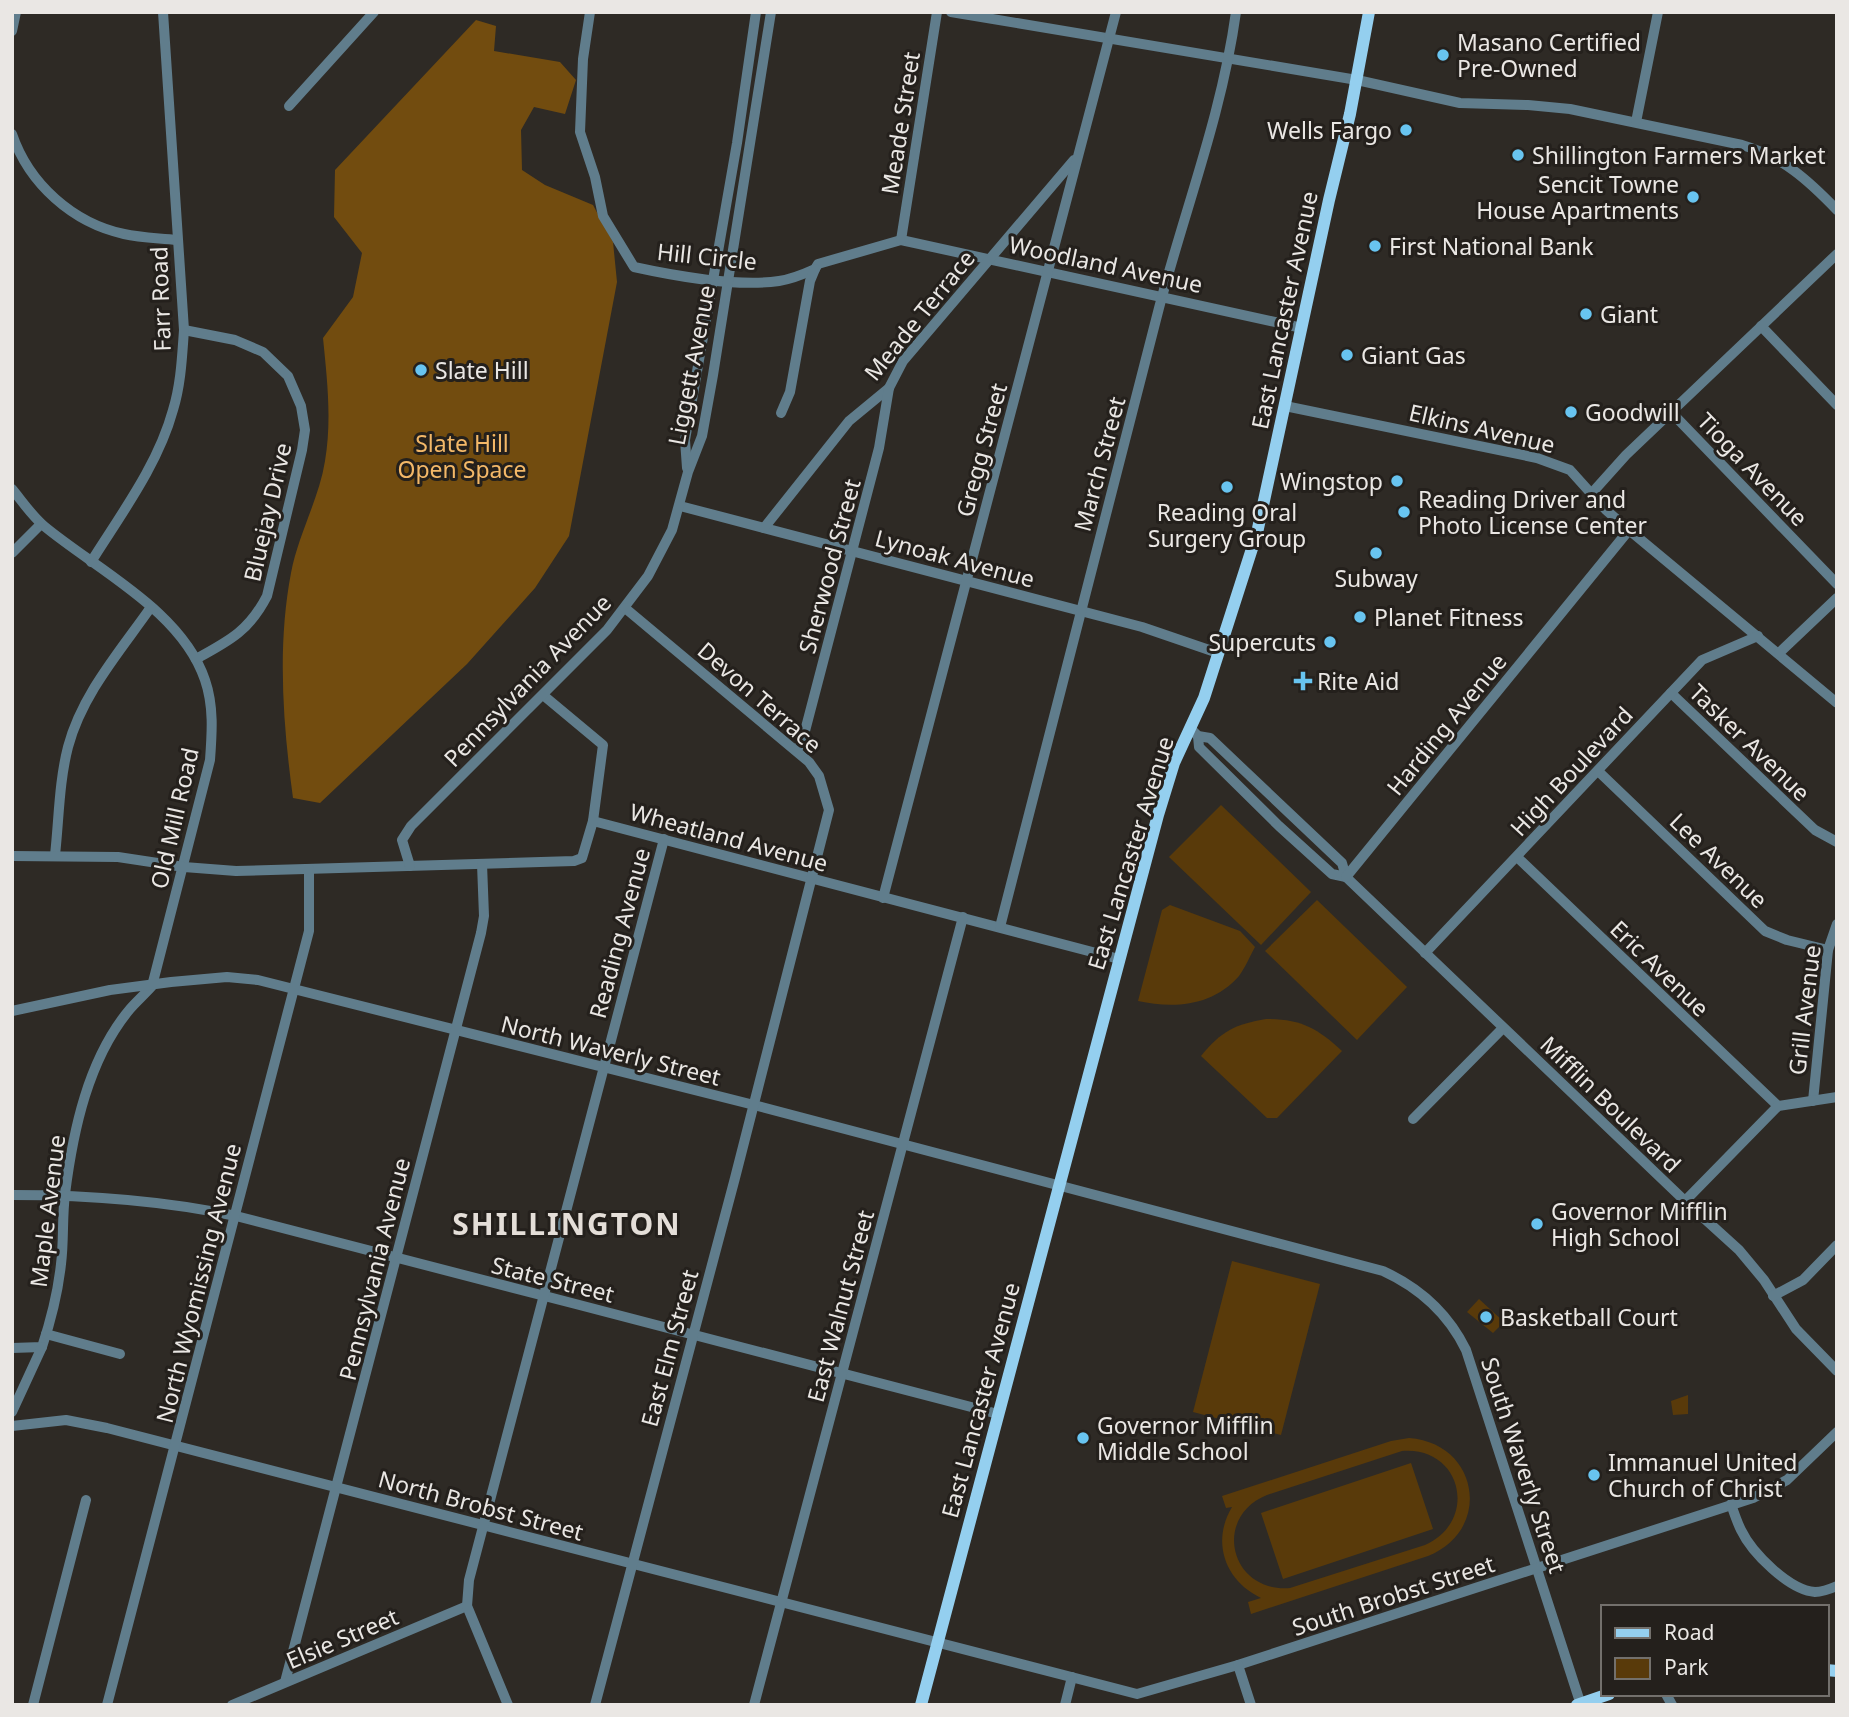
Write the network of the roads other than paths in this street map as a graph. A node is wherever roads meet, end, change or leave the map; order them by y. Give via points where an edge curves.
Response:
1 (16, 12) edge
2 (163, 12) edge
3 (374, 12) edge
4 (755, 12) edge
5 (771, 12) edge
6 (937, 12) edge
7 (951, 12) edge
8 (1115, 12) edge
9 (1236, 12) edge
10 (1368, 12) edge
11 (1658, 12) edge
12 (590, 17) edge
13 (12, 31) edge
14 (1109, 39) junction
15 (1228, 58) junction
16 (1357, 80) junction
17 (289, 106) dead end
18 (1636, 122) junction
19 (12, 134) edge
20 (1077, 157) junction
21 (1837, 210) edge
22 (177, 240) junction
23 (901, 240) junction
24 (1837, 254) edge
25 (989, 258) junction
26 (815, 269) junction
27 (1047, 271) junction
28 (714, 279) junction
29 (728, 280) junction
30 (1163, 296) junction
31 (1761, 326) junction
32 (1302, 328) junction
33 (184, 330) junction
34 (889, 388) junction
35 (1837, 405) edge
36 (1285, 406) junction
37 (1671, 412) junction
38 (780, 413) dead end
39 (688, 472) junction
40 (12, 489) edge
41 (1591, 494) junction
42 (680, 506) junction
43 (41, 524) junction
44 (764, 528) junction
45 (1629, 530) junction
46 (853, 551) junction
47 (12, 553) edge
48 (92, 562) junction
49 (967, 581) junction
50 (1837, 584) edge
51 (1837, 598) edge
52 (151, 607) junction
53 (625, 608) junction
54 (1080, 610) junction
55 (1758, 636) junction
56 (1218, 653) junction
57 (1779, 653) junction
58 (196, 659) junction
59 (1671, 693) junction
60 (543, 695) junction
61 (1837, 703) edge
62 (1194, 732) junction
63 (797, 751) junction
64 (1598, 771) junction
65 (593, 821) junction
66 (664, 839) junction
67 (1837, 842) edge
68 (55, 855) junction
69 (12, 856) edge
70 (1517, 857) junction
71 (482, 864) junction
72 (410, 866) junction
73 (184, 867) junction
74 (309, 869) junction
75 (1346, 877) junction
76 (812, 878) junction
77 (883, 898) junction
78 (963, 917) junction
79 (1837, 924) edge
80 (1000, 927) junction
81 (1828, 950) junction
82 (1426, 953) junction
83 (1119, 958) junction
84 (152, 986) junction
85 (295, 988) junction
86 (12, 1011) edge
87 (1503, 1028) junction
88 (455, 1030) junction
89 (604, 1069) junction
90 (1837, 1097) edge
91 (1813, 1101) junction
92 (754, 1105) junction
93 (1778, 1105) junction
94 (1413, 1119) dead end
95 (902, 1144) junction
96 (1059, 1185) junction
97 (12, 1195) edge
98 (65, 1195) junction
99 (1685, 1201) junction
100 (236, 1216) junction
101 (1837, 1245) edge
102 (397, 1259) junction
103 (1773, 1296) junction
104 (544, 1297) junction
105 (693, 1333) junction
106 (46, 1334) junction
107 (42, 1347) junction
108 (12, 1348) edge
109 (120, 1354) dead end
110 (1837, 1371) edge
111 (842, 1372) junction
112 (12, 1412) edge
113 (998, 1414) junction
114 (12, 1426) edge
115 (1837, 1432) edge
116 (176, 1446) junction
117 (336, 1487) junction
118 (86, 1500) dead end
119 (1731, 1504) junction
120 (484, 1525) junction
121 (632, 1564) junction
122 (1538, 1568) junction
123 (1837, 1586) edge
124 (781, 1603) junction
125 (467, 1606) junction
126 (938, 1643) junction
127 (1238, 1665) junction
128 (1072, 1677) junction
129 (285, 1682) junction
130 (261, 1693) junction
131 (1603, 1696) edge
132 (1580, 1704) edge
133 (33, 1705) edge
134 (107, 1705) edge
135 (232, 1705) edge
136 (266, 1705) edge
137 (508, 1705) edge
138 (596, 1705) edge
139 (754, 1705) edge
140 (921, 1705) edge
141 (1065, 1705) edge
142 (1251, 1705) edge

1 - 13 street
2 - 22 street, Farr Road
3 - 17 street
4 - 28 street, Liggett Avenue
5 - 29 street, Liggett Avenue
6 - 23 street, Meade Street
7 - 14 street
8 - 14 street, Gregg Street
9 - 15 street, March Street
10 - 16 main road, East Lancaster Avenue
11 - 18 street
12 - 28 street, Hill Circle via 580,132 603,216 634,267
14 - 15 street
14 - 20 street, Gregg Street
15 - 16 street
15 - 30 street, March Street via 1219,106
16 - 18 street via 1460,103 1551,107
16 - 32 main road, East Lancaster Avenue
18 - 21 street via 1768,154 1806,178
19 - 22 street via 33,175 73,213 123,234
20 - 25 street, Meade Terrace
20 - 27 street, Gregg Street
22 - 33 street, Farr Road
23 - 25 street, Woodland Avenue
23 - 26 street, Hill Circle via 818,264
24 - 31 street
25 - 27 street, Woodland Avenue
25 - 34 street, Meade Terrace via 903,361
26 - 29 street, Hill Circle via 780,281
26 - 38 street via 790,392
27 - 30 street, Woodland Avenue
27 - 49 street, Gregg Street
28 - 29 street, Hill Circle
28 - 39 street, Liggett Avenue via 685,440
29 - 39 street, Liggett Avenue via 702,436
30 - 32 street, Woodland Avenue
30 - 54 street, March Street
31 - 35 street
31 - 37 street
32 - 36 main road, East Lancaster Avenue
33 - 48 street, Farr Road via 180,381 167,428 152,463
33 - 58 street, Bluejay Drive via 248,344 272,359 296,391 305,430 267,596 241,632
34 - 44 street, Meade Terrace via 849,421
34 - 46 street, Sherwood Street
36 - 41 street, Elkins Avenue via 1537,458 1570,470
36 - 56 main road, East Lancaster Avenue via 1257,533
37 - 41 street
37 - 50 street, Tioga Avenue
39 - 42 street, Pennsylvania Avenue
40 - 43 street, Old Mill Road
41 - 45 street, Elkins Avenue
42 - 44 street, Lynoak Avenue
42 - 53 street, Pennsylvania Avenue via 662,553
43 - 47 street
43 - 48 street, Old Mill Road
44 - 46 street, Lynoak Avenue
45 - 55 street, Elkins Avenue
45 - 75 street, Harding Avenue
46 - 49 street, Lynoak Avenue
46 - 63 street, Sherwood Street
48 - 52 street, Old Mill Road
49 - 54 street, Lynoak Avenue
49 - 77 street, Gregg Street
51 - 57 street
52 - 58 street, Old Mill Road via 180,635
52 - 68 street via 96,686 73,731
53 - 60 street, Pennsylvania Avenue
53 - 63 street, Devon Terrace
54 - 56 street, Lynoak Avenue
54 - 80 street, March Street
55 - 57 street, Elkins Avenue
55 - 59 street, High Boulevard via 1702,660
56 - 62 main road, East Lancaster Avenue
57 - 61 street, Elkins Avenue
58 - 73 street, Old Mill Road via 206,681 212,727 210,760
59 - 64 street, High Boulevard
59 - 67 street, Tasker Avenue via 1815,830
60 - 65 street via 603,745
60 - 72 street, Pennsylvania Avenue via 411,826 402,840
62 - 75 street, Mifflin Boulevard via 1210,738 1342,863
62 - 75 street, Mifflin Boulevard via 1199,747 1279,826 1332,874
62 - 83 main road, East Lancaster Avenue via 1174,763
63 - 76 street, Devon Terrace via 819,776 829,810
64 - 70 street, High Boulevard
64 - 81 street, Lee Avenue via 1765,931
65 - 66 street, Wheatland Avenue
65 - 71 street, Wheatland Avenue via 582,858
66 - 76 street, Wheatland Avenue
66 - 89 street, Reading Avenue
68 - 69 street, Wheatland Avenue
68 - 73 street, Wheatland Avenue via 118,857
70 - 82 street, High Boulevard
70 - 93 street, Eric Avenue
71 - 72 street, Wheatland Avenue
71 - 88 street, Pennsylvania Avenue via 484,916
72 - 74 street, Wheatland Avenue
73 - 74 street, Wheatland Avenue
73 - 84 street, Old Mill Road
74 - 85 street, North Wyomissing Avenue via 310,926
75 - 82 street, Mifflin Boulevard
76 - 77 street, Wheatland Avenue
76 - 92 street, East Elm Street
77 - 78 street, Wheatland Avenue
78 - 80 street, Wheatland Avenue
78 - 95 street, East Walnut Street
79 - 81 street, Grill Avenue
80 - 83 street, Wheatland Avenue
81 - 91 street, Grill Avenue
82 - 87 street, Mifflin Boulevard
83 - 96 main road, East Lancaster Avenue
84 - 85 street, North Waverly Street via 227,977
84 - 86 street, North Waverly Street
84 - 98 street, Maple Avenue via 122,1021 94,1072 76,1131
85 - 88 street, North Waverly Street
85 - 100 street, North Wyomissing Avenue
87 - 94 street
87 - 99 street, Mifflin Boulevard
88 - 89 street, North Waverly Street
88 - 102 street, Pennsylvania Avenue
89 - 92 street, North Waverly Street
89 - 104 street, Reading Avenue
90 - 91 street
91 - 93 street, Grill Avenue
92 - 95 street, North Waverly Street
92 - 105 street, East Elm Street
93 - 99 street, Grill Avenue
95 - 96 street, North Waverly Street
95 - 111 street, East Walnut Street
96 - 113 main road, East Lancaster Avenue
96 - 122 street, South Waverly Street via 1366,1266 1421,1293 1446,1316 1466,1350
97 - 98 street, State Street
98 - 100 street, State Street via 158,1202
98 - 106 street, Maple Avenue via 61,1264
99 - 103 street, Mifflin Boulevard via 1740,1250
100 - 102 street, State Street
100 - 116 street, North Wyomissing Avenue
101 - 103 street via 1803,1280
102 - 104 street, State Street
102 - 117 street, Pennsylvania Avenue
103 - 110 street, Mifflin Boulevard via 1796,1329
104 - 105 street, State Street
104 - 120 street, Reading Avenue
105 - 111 street, State Street
105 - 121 street, East Elm Street
106 - 107 street, Maple Avenue
106 - 109 street
107 - 108 street
107 - 112 street, Maple Avenue
111 - 113 street, State Street
111 - 124 street, East Walnut Street
113 - 126 main road, East Lancaster Avenue
114 - 116 street, North Brobst Street via 66,1420
115 - 119 street, South Brobst Street via 1787,1480
116 - 117 street, North Brobst Street
116 - 134 street, North Wyomissing Avenue
117 - 120 street, North Brobst Street
117 - 129 street, Pennsylvania Avenue
118 - 133 street
119 - 122 street, South Brobst Street
119 - 123 street via 1753,1548 1791,1584 1817,1592
120 - 121 street, North Brobst Street
120 - 125 street, Reading Avenue
121 - 124 street, North Brobst Street
121 - 138 street, East Elm Street
122 - 127 street, South Brobst Street
122 - 132 street, South Waverly Street
124 - 126 street, North Brobst Street
124 - 139 street, East Walnut Street
125 - 129 street, Elsie Street
125 - 137 street
126 - 128 street, South Brobst Street
126 - 140 main road, East Lancaster Avenue
127 - 128 street, South Brobst Street via 1137,1694
127 - 142 street
128 - 141 street
129 - 130 street, Elsie Street
130 - 135 street, Elsie Street
130 - 136 street
131 - 132 main road

